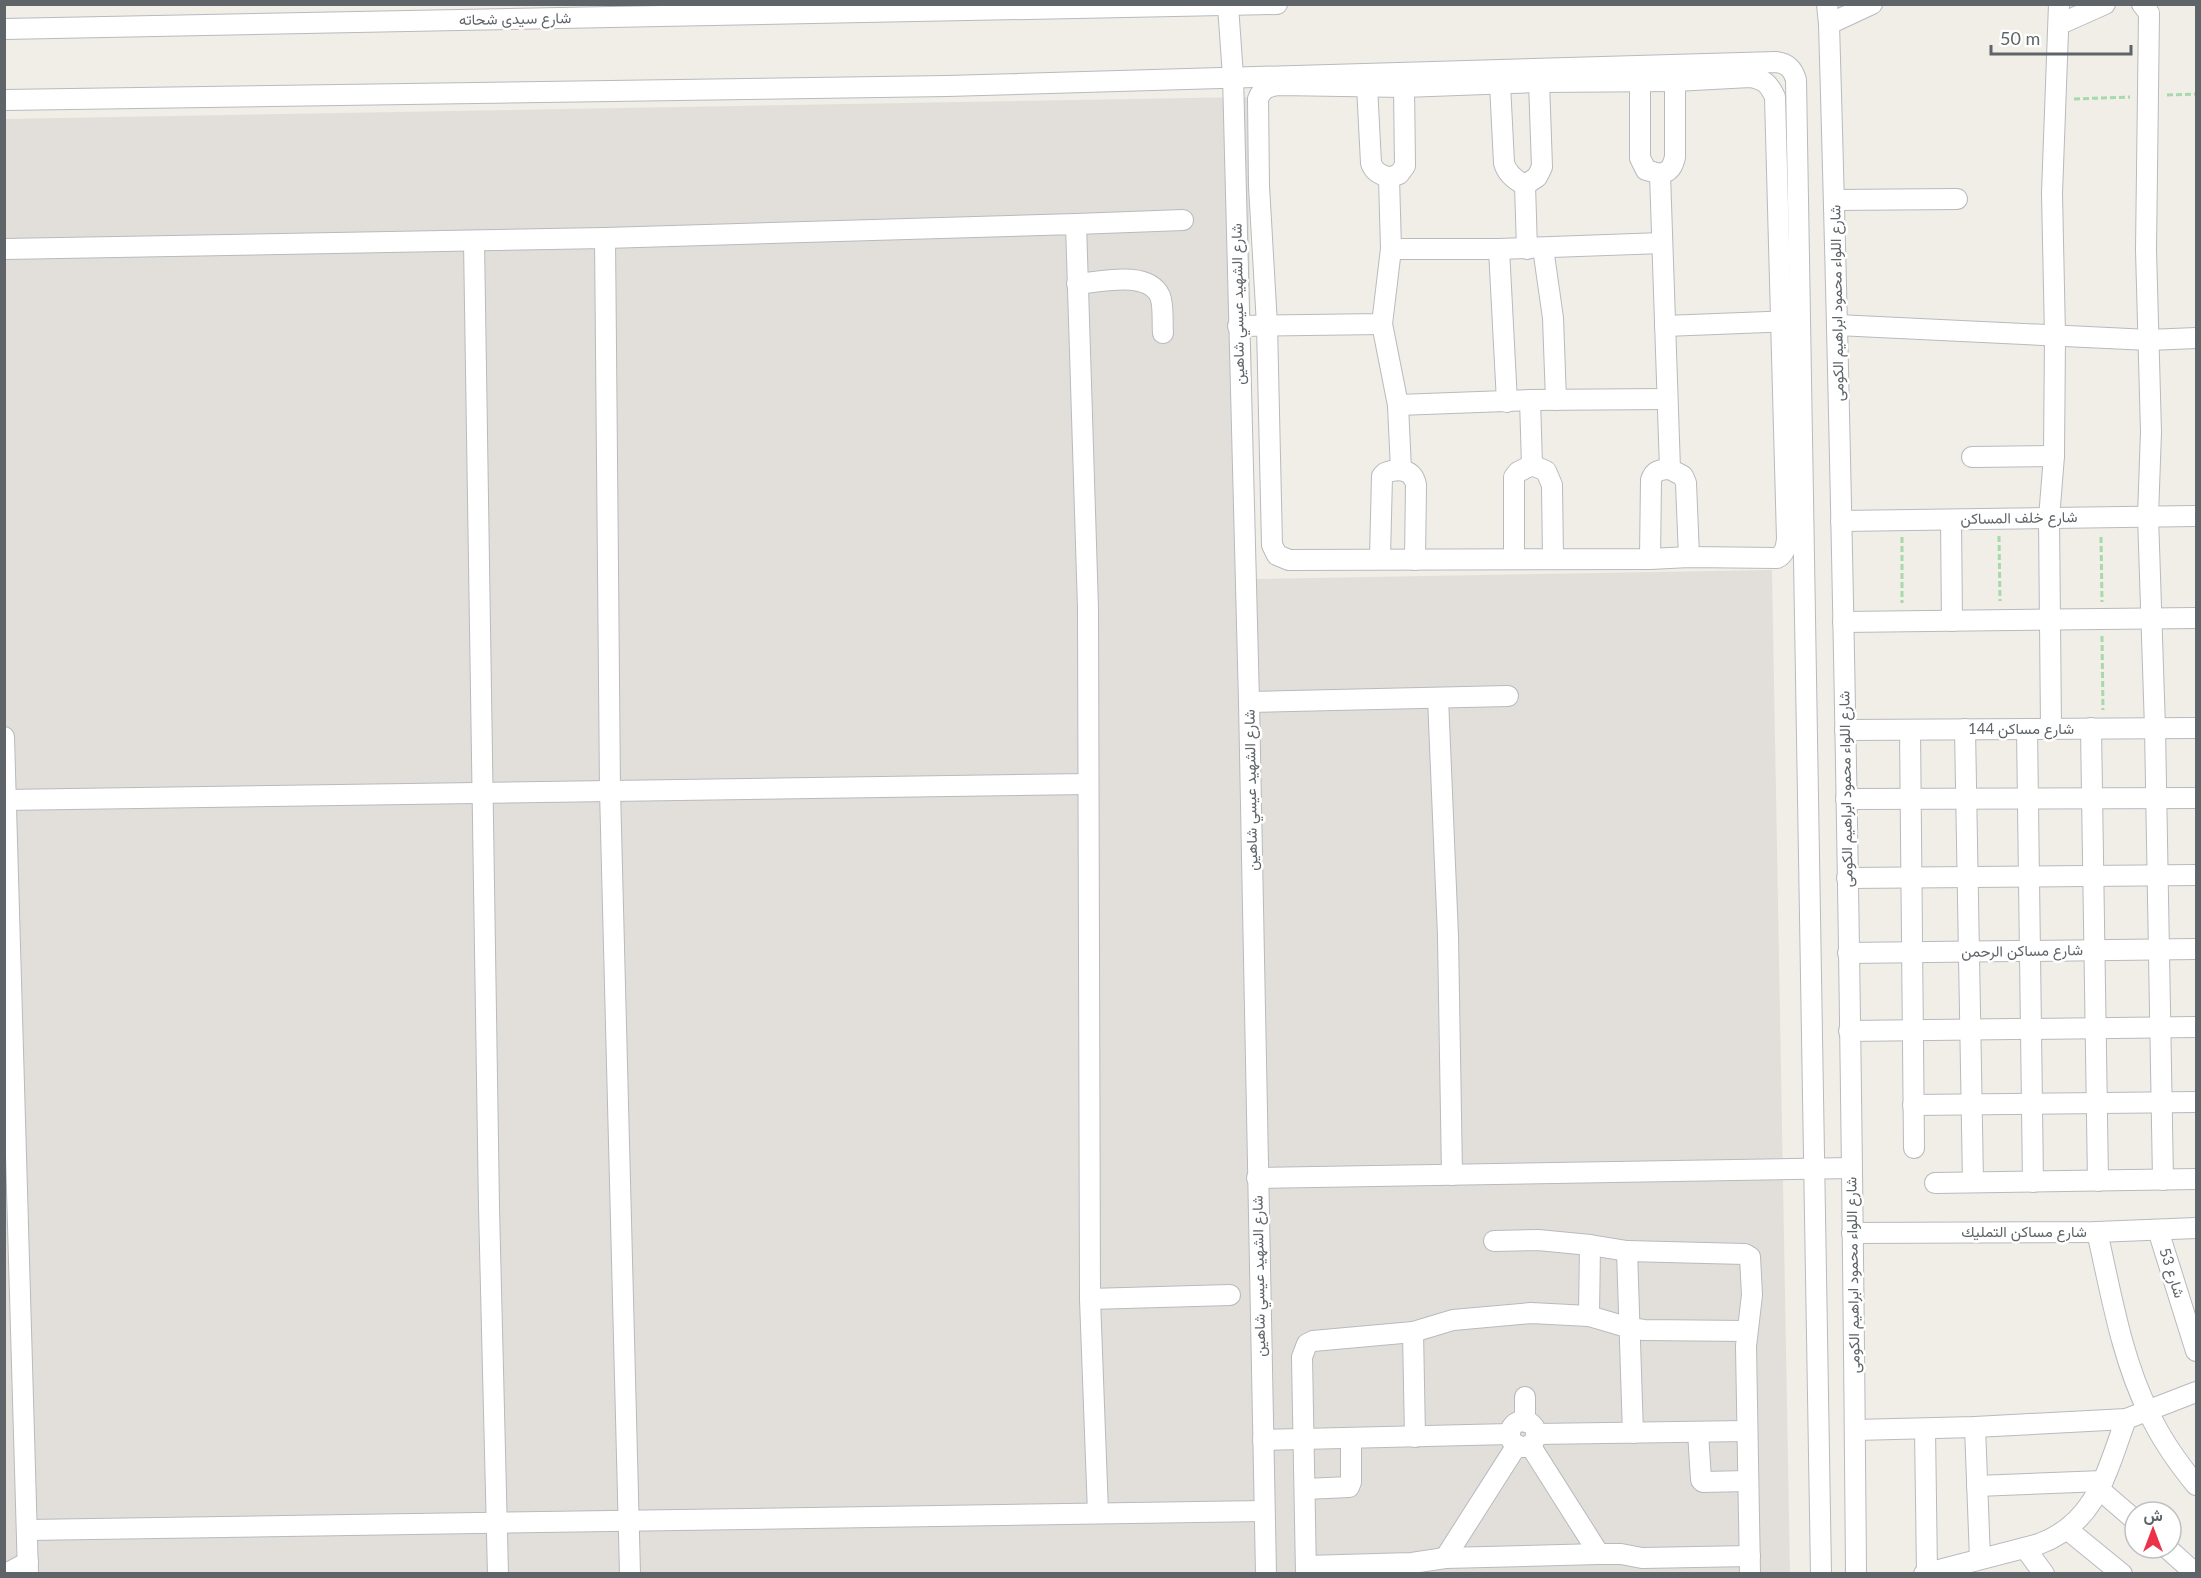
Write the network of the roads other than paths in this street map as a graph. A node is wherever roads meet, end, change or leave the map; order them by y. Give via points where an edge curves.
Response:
1 (1277, 4) edge
2 (1827, 4) edge
3 (1872, 4) edge
4 (2059, 4) edge
5 (2105, 4) edge
6 (2142, 4) edge
7 (1226, 5) edge
8 (1023, 7) edge
9 (1078, 7) edge
10 (928, 8) edge
11 (798, 9) edge
12 (853, 9) edge
13 (691, 10) edge
14 (744, 10) edge
15 (604, 11) edge
16 (642, 11) edge
17 (528, 12) edge
18 (557, 12) edge
19 (375, 13) edge
20 (1829, 24) junction
21 (2060, 24) junction
22 (4, 29) edge
23 (1233, 76) junction
24 (1439, 79) junction
25 (1640, 80) junction
26 (1675, 81) junction
27 (1539, 82) junction
28 (1500, 84) junction
29 (1367, 86) junction
30 (1404, 87) junction
31 (4, 100) edge
32 (1660, 174) junction
33 (1389, 178) junction
34 (1525, 185) junction
35 (1957, 199) dead end
36 (1834, 200) junction
37 (1183, 220) dead end
38 (1076, 224) junction
39 (605, 238) junction
40 (474, 241) junction
41 (1662, 243) junction
42 (1535, 248) junction
43 (4, 249) edge
44 (1391, 249) junction
45 (1499, 249) junction
46 (1077, 284) junction
47 (1790, 321) junction
48 (1382, 324) junction
49 (1267, 325) junction
50 (1837, 325) junction
51 (1238, 326) junction
52 (1665, 326) junction
53 (1163, 333) dead end
54 (2055, 336) junction
55 (2196, 338) edge
56 (2149, 340) junction
57 (1667, 399) junction
58 (1530, 400) junction
59 (1556, 400) junction
60 (1507, 402) junction
61 (1398, 405) junction
62 (1972, 456) dead end
63 (2054, 456) junction
64 (1532, 465) junction
65 (1670, 469) junction
66 (1401, 470) junction
67 (2148, 516) junction
68 (2196, 516) edge
69 (2049, 518) junction
70 (1951, 520) junction
71 (1841, 521) junction
72 (1689, 557) junction
73 (1380, 558) junction
74 (1514, 558) junction
75 (1553, 558) junction
76 (1650, 559) junction
77 (1415, 560) junction
78 (2196, 618) edge
79 (2151, 619) junction
80 (2050, 620) junction
81 (1952, 621) junction
82 (1843, 622) junction
83 (1508, 696) dead end
84 (1438, 698) junction
85 (1249, 702) junction
86 (2051, 728) junction
87 (2091, 728) junction
88 (2155, 728) junction
89 (2196, 728) edge
90 (1965, 729) junction
91 (2027, 729) junction
92 (1845, 730) junction
93 (1910, 730) junction
94 (4, 737) edge
95 (1089, 784) junction
96 (610, 790) junction
97 (482, 792) junction
98 (2156, 798) junction
99 (2196, 798) edge
100 (1845, 799) junction
101 (1911, 799) junction
102 (1966, 799) junction
103 (2028, 799) junction
104 (2092, 799) junction
105 (5, 800) edge
106 (2158, 875) junction
107 (2196, 875) edge
108 (2029, 876) junction
109 (2093, 876) junction
110 (1911, 877) junction
111 (1967, 877) junction
112 (1847, 878) junction
113 (2159, 949) junction
114 (2196, 949) edge
115 (2094, 950) junction
116 (1969, 951) junction
117 (2030, 951) junction
118 (1912, 952) junction
119 (1848, 953) junction
120 (8, 1026) edge
121 (2196, 1027) edge
122 (2161, 1028) junction
123 (2031, 1029) junction
124 (2096, 1029) junction
125 (1912, 1030) junction
126 (1970, 1030) junction
127 (1849, 1032) junction
128 (2162, 1102) junction
129 (2196, 1102) edge
130 (2097, 1103) junction
131 (1971, 1104) junction
132 (2032, 1104) junction
133 (1913, 1105) junction
134 (1914, 1148) dead end
135 (1814, 1168) junction
136 (1851, 1168) junction
137 (1452, 1175) junction
138 (1257, 1178) junction
139 (2196, 1179) edge
140 (2163, 1180) junction
141 (2098, 1181) junction
142 (1973, 1182) junction
143 (2033, 1182) junction
144 (1935, 1183) dead end
145 (11, 1201) edge
146 (2196, 1228) edge
147 (2158, 1230) junction
148 (2097, 1232) junction
149 (1852, 1233) junction
150 (1494, 1241) dead end
151 (1590, 1245) junction
152 (1627, 1251) junction
153 (1230, 1295) dead end
154 (1090, 1299) junction
155 (1588, 1316) junction
156 (1630, 1328) junction
157 (1747, 1331) junction
158 (1413, 1332) junction
159 (2196, 1351) edge
160 (2196, 1392) edge
161 (1525, 1397) dead end
162 (2148, 1412) junction
163 (2126, 1419) junction
164 (1975, 1427) junction
165 (1925, 1429) junction
166 (1855, 1430) junction
167 (1747, 1431) junction
168 (1698, 1432) junction
169 (1633, 1433) junction
170 (1524, 1436) junction
171 (1415, 1437) junction
172 (1351, 1438) junction
173 (1304, 1439) junction
174 (1263, 1440) junction
175 (1748, 1481) junction
176 (2101, 1485) junction
177 (2196, 1485) edge
178 (1977, 1486) junction
179 (1305, 1489) junction
180 (2123, 1508) edge
181 (1264, 1511) junction
182 (1098, 1513) junction
183 (629, 1521) junction
184 (497, 1523) junction
185 (28, 1530) junction
186 (2068, 1530) junction
187 (2025, 1548) junction
188 (1599, 1554) junction
189 (1445, 1558) junction
190 (1980, 1560) junction
191 (2180, 1560) edge
192 (1750, 1565) edge
193 (1642, 1566) edge
194 (28, 1568) edge
195 (1412, 1568) edge
196 (1306, 1570) edge
197 (1925, 1573) edge
198 (6, 1574) edge
199 (498, 1574) edge
200 (630, 1574) edge
201 (1266, 1574) edge
202 (1821, 1574) edge
203 (1856, 1574) edge
204 (2044, 1574) edge
205 (2122, 1574) edge
206 (2196, 1574) edge

1 - 7 street, شارع سيدى شحاته
2 - 20 street, شارع اللواء محمود ابراهيم الكومى
3 - 20 street
4 - 21 street
5 - 21 street
6 - 56 street via 2149,14
7 - 9 street, شارع سيدى شحاته
7 - 23 street, شارع الشهيد عيسي شاهين
8 - 9 street, شارع سيدى شحاته
8 - 10 street, شارع سيدى شحاته
10 - 12 street, شارع سيدى شحاته
11 - 12 street, شارع سيدى شحاته
11 - 14 street, شارع سيدى شحاته
13 - 14 street, شارع سيدى شحاته
13 - 16 street, شارع سيدى شحاته
15 - 16 street, شارع سيدى شحاته
15 - 18 street, شارع سيدى شحاته
17 - 18 street, شارع سيدى شحاته
17 - 19 street, شارع سيدى شحاته
19 - 22 street, شارع سيدى شحاته
20 - 36 street, شارع اللواء محمود ابراهيم الكومى
21 - 54 street via 2052,193
23 - 24 street
23 - 31 street via 947,86
23 - 51 street, شارع الشهيد عيسي شاهين
24 - 28 street
24 - 30 street
24 - 47 street via 1776,62 1789,67 1796,80
25 - 26 street
25 - 27 street
25 - 32 street via 1640,158 1647,170
26 - 32 street via 1675,157 1667,173
26 - 47 street via 1750,76 1761,78 1771,87 1775,97
27 - 28 street
27 - 34 street via 1542,167 1537,177
28 - 34 street via 1504,163 1512,177
29 - 30 street
29 - 33 street via 1371,163 1378,174
29 - 49 street via 1280,85 1260,92 1259,186
30 - 33 street via 1405,166
32 - 41 street
33 - 44 street
34 - 42 street
35 - 36 street
36 - 50 street, شارع اللواء محمود ابراهيم الكومى
37 - 38 street
38 - 39 street
38 - 46 street
39 - 40 street
39 - 96 street
40 - 43 street
40 - 97 street
41 - 42 street
41 - 52 street
42 - 45 street
42 - 59 street via 1553,318
44 - 45 street
44 - 48 street
45 - 60 street
46 - 53 street via 1135,279 1147,282 1161,297
46 - 95 street via 1089,608
47 - 52 street
47 - 72 street via 1786,547 1778,558
47 - 135 street
48 - 49 street
48 - 61 street
49 - 51 street
49 - 73 street via 1274,551 1289,560
50 - 54 street
50 - 71 street, شارع اللواء محمود ابراهيم الكومى
51 - 85 street, شارع الشهيد عيسي شاهين
52 - 57 street
54 - 56 street
54 - 63 street
55 - 56 street
56 - 67 street
57 - 59 street
57 - 65 street
58 - 59 street
58 - 60 street
58 - 64 street
60 - 61 street
61 - 66 street
62 - 63 street
63 - 69 street
64 - 74 street via 1514,477
64 - 75 street via 1546,471 1552,485
65 - 72 street via 1683,476 1686,483
65 - 76 street via 1658,470 1651,480
66 - 73 street via 1391,470 1382,476
66 - 77 street via 1414,477 1416,485
67 - 68 street, شارع خلف المساكن
67 - 69 street, شارع خلف المساكن
67 - 79 street
69 - 70 street, شارع خلف المساكن
69 - 80 street
70 - 71 street, شارع خلف المساكن
70 - 81 street
71 - 82 street, شارع اللواء محمود ابراهيم الكومى
72 - 76 street
73 - 77 street
74 - 75 street
74 - 77 street
75 - 76 street
78 - 79 street
79 - 80 street
79 - 88 street
80 - 81 street
80 - 86 street
81 - 82 street
82 - 92 street, شارع اللواء محمود ابراهيم الكومى
83 - 84 street
84 - 85 street
84 - 137 street via 1448,936
85 - 138 street, شارع الشهيد عيسي شاهين
86 - 87 street, شارع مساكن 144
86 - 91 street, شارع مساكن 144
87 - 88 street, شارع مساكن 144
87 - 104 street
88 - 89 street, شارع مساكن 144
88 - 98 street
90 - 91 street, شارع مساكن 144
90 - 93 street, شارع مساكن 144
90 - 102 street
91 - 103 street
92 - 93 street, شارع مساكن 144
92 - 100 street, شارع اللواء محمود ابراهيم الكومى
93 - 101 street
94 - 105 street
95 - 96 street
95 - 154 street
96 - 97 street
96 - 183 street
97 - 105 street
97 - 184 street
98 - 99 street
98 - 104 street
98 - 106 street
100 - 101 street
100 - 112 street, شارع اللواء محمود ابراهيم الكومى
101 - 102 street
101 - 110 street
102 - 103 street
102 - 111 street
103 - 104 street
103 - 108 street
104 - 109 street
105 - 120 street
106 - 107 street
106 - 109 street
106 - 113 street
108 - 109 street
108 - 111 street
108 - 117 street
109 - 115 street
110 - 111 street
110 - 112 street
110 - 118 street
111 - 116 street
112 - 119 street, شارع اللواء محمود ابراهيم الكومى
113 - 114 street, شارع مساكن الرحمن
113 - 115 street, شارع مساكن الرحمن
113 - 122 street
115 - 117 street, شارع مساكن الرحمن
115 - 124 street
116 - 117 street, شارع مساكن الرحمن
116 - 118 street, شارع مساكن الرحمن
116 - 126 street
117 - 123 street
118 - 119 street, شارع مساكن الرحمن
118 - 125 street
119 - 127 street, شارع اللواء محمود ابراهيم الكومى
120 - 145 street
121 - 122 street
122 - 124 street
122 - 128 street
123 - 124 street
123 - 126 street
123 - 132 street
124 - 130 street
125 - 126 street
125 - 127 street
125 - 133 street
126 - 131 street
127 - 136 street, شارع اللواء محمود ابراهيم الكومى
128 - 129 street
128 - 130 street
128 - 140 street
130 - 132 street
130 - 141 street
131 - 132 street
131 - 133 street
131 - 142 street
132 - 143 street
133 - 134 street
135 - 136 street
135 - 137 street
135 - 202 street
136 - 149 street, شارع اللواء محمود ابراهيم الكومى
137 - 138 street
138 - 174 street, شارع الشهيد عيسي شاهين
139 - 140 street
140 - 141 street
141 - 143 street
142 - 143 street
142 - 144 street
145 - 185 street
146 - 147 street, شارع مساكن التمليك
147 - 148 street, شارع مساكن التمليك
147 - 159 street, شارع 53
148 - 149 street, شارع مساكن التمليك
148 - 162 street via 2124,1346
149 - 166 street, شارع اللواء محمود ابراهيم الكومى
150 - 151 street
151 - 152 street
151 - 155 street
152 - 156 street
152 - 157 street via 1749,1256 1752,1295
153 - 154 street
154 - 182 street
155 - 156 street
155 - 158 street via 1531,1313 1474,1317
156 - 157 street
156 - 169 street
157 - 167 street
158 - 171 street
158 - 173 street via 1307,1344 1302,1358
160 - 162 street
161 - 170 street
162 - 163 street
162 - 177 street
163 - 164 street
163 - 176 street
164 - 165 street
164 - 178 street
165 - 166 street
165 - 197 street
166 - 203 street, شارع اللواء محمود ابراهيم الكومى
167 - 168 street
167 - 175 street
168 - 169 street
168 - 175 street via 1703,1482
169 - 170 street
170 - 171 street
170 - 188 street
170 - 189 street
171 - 172 street
172 - 173 street
172 - 179 street via 1349,1488
173 - 174 street
173 - 179 street
174 - 181 street, شارع الشهيد عيسي شاهين
175 - 192 street
176 - 178 street
176 - 180 street
176 - 186 street via 2084,1514
178 - 190 street
179 - 196 street
181 - 182 street
181 - 201 street, شارع الشهيد عيسي شاهين
182 - 183 street
183 - 184 street
183 - 200 street
184 - 185 street
184 - 199 street
185 - 194 street
186 - 187 street
186 - 205 street
187 - 190 street
187 - 204 street
188 - 189 street
188 - 193 street via 1621,1554
189 - 195 street
190 - 197 street
191 - 206 street
192 - 193 street
194 - 198 street
195 - 196 street

